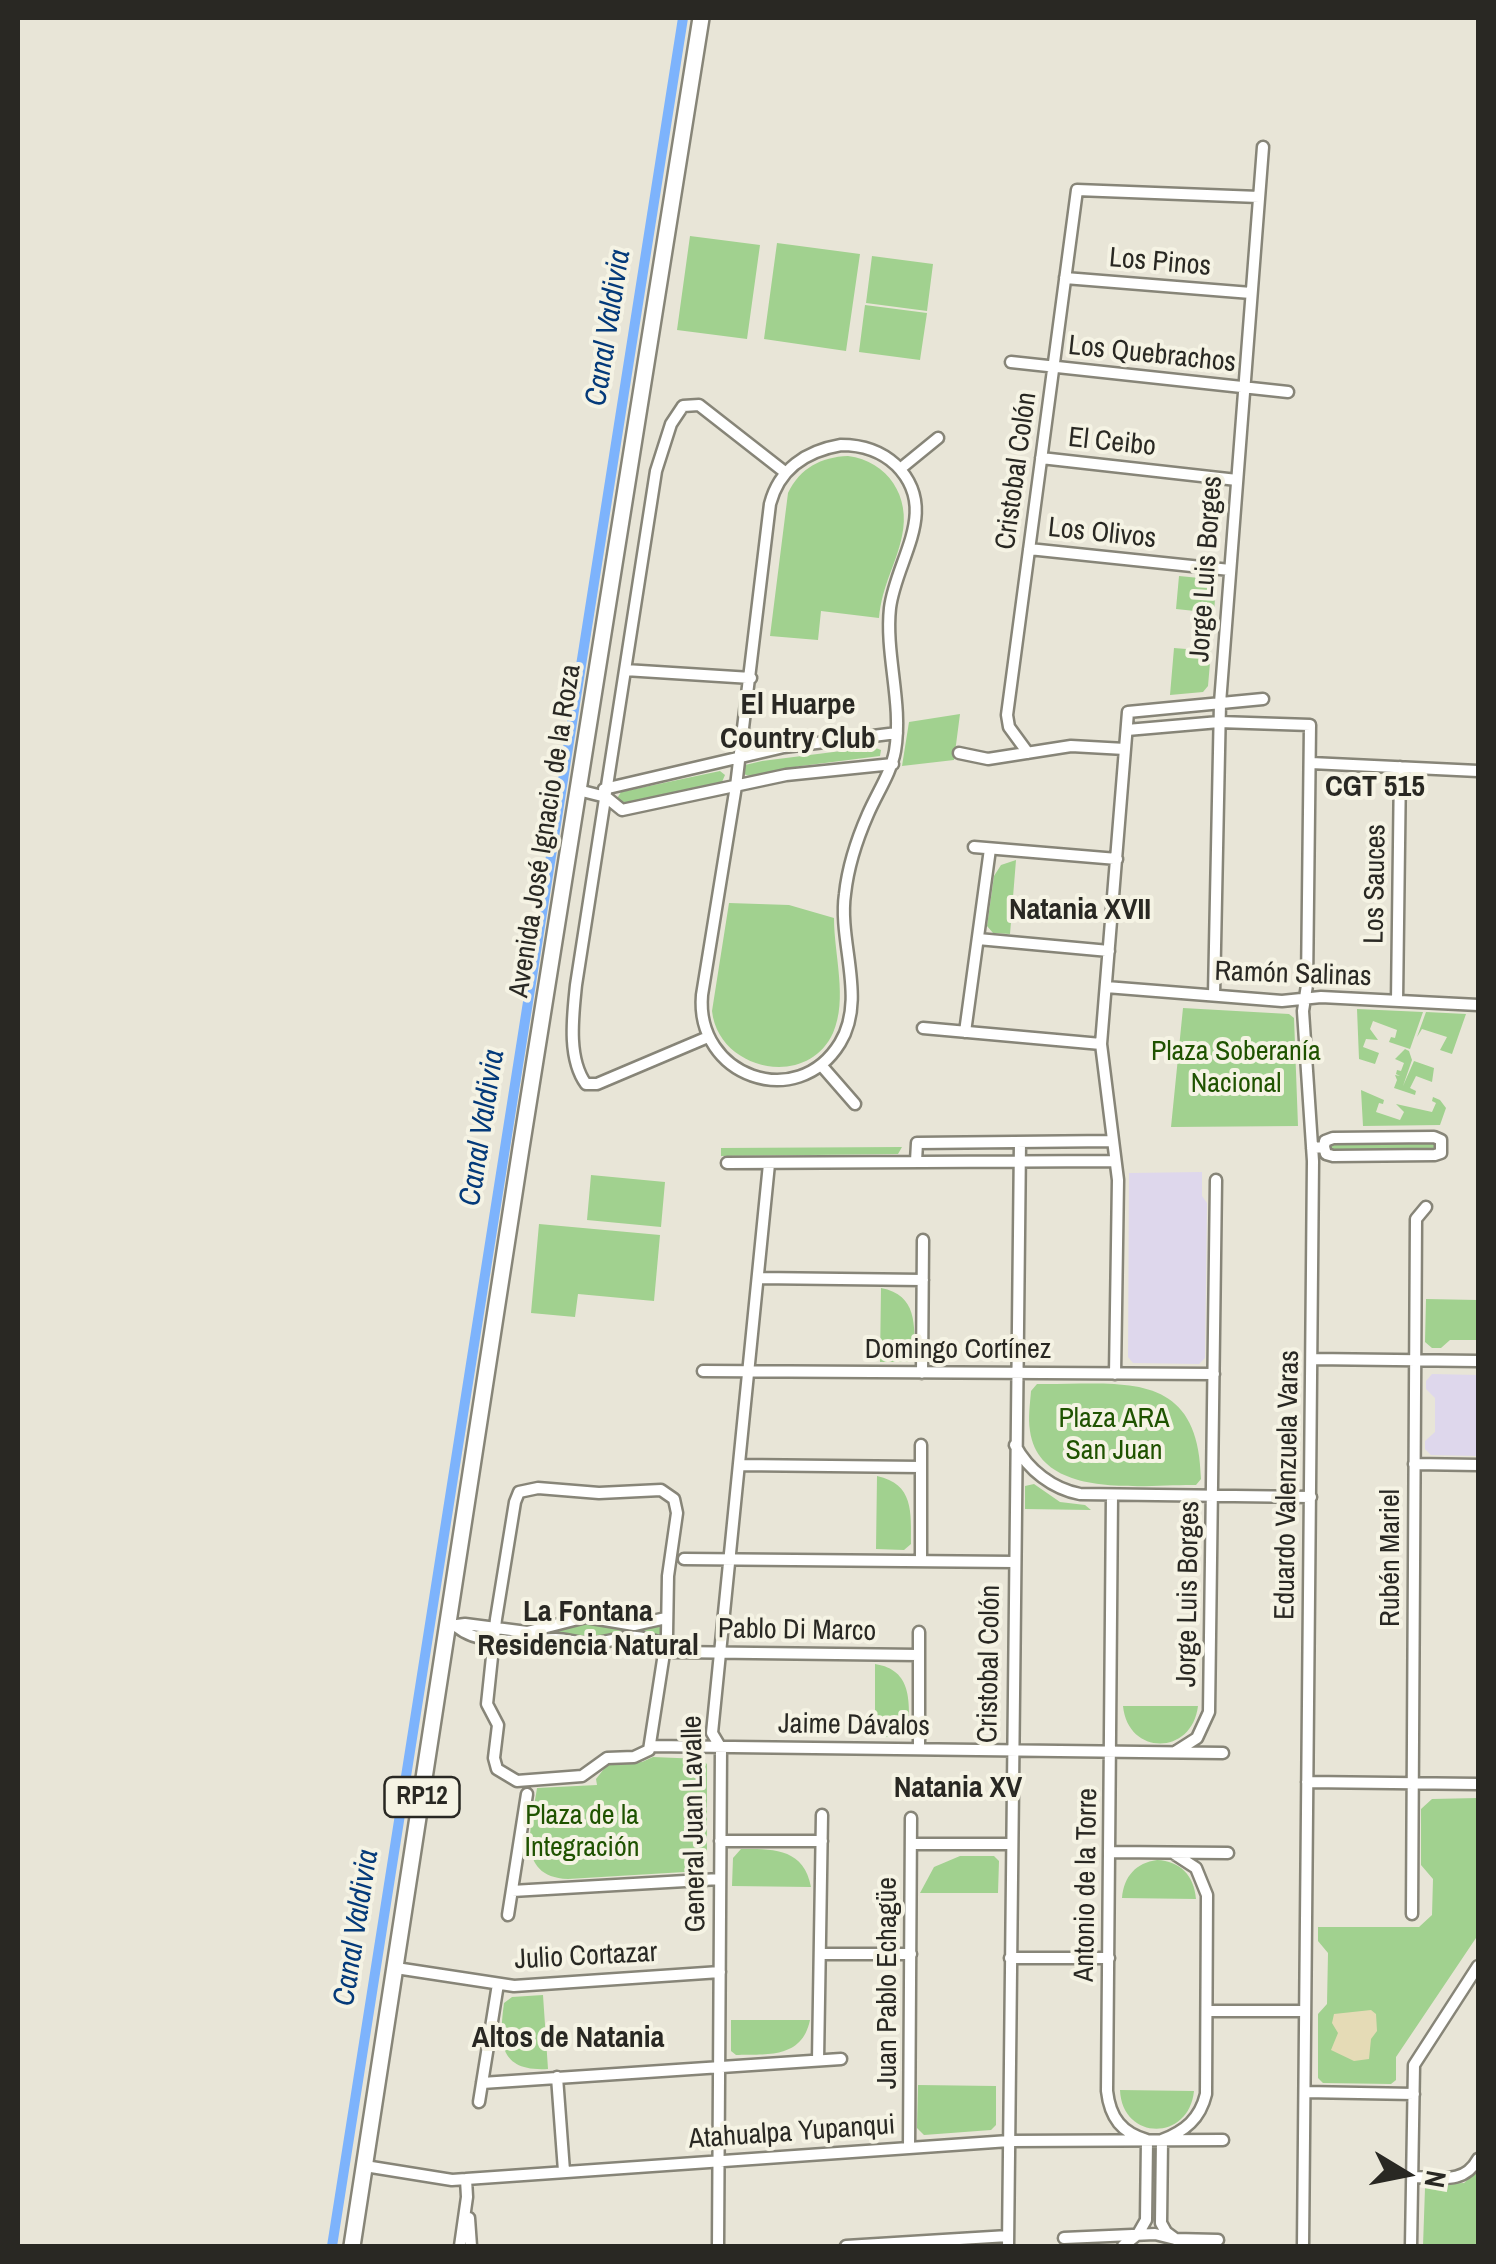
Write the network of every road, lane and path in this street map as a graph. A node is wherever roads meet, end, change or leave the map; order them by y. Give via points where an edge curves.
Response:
1 (701, 18) edge
2 (1262, 148) dead end
3 (1259, 197) junction
4 (1065, 278) junction
5 (1251, 293) junction
6 (1011, 362) dead end
7 (1054, 367) junction
8 (1244, 387) junction
9 (1288, 392) dead end
10 (938, 438) dead end
11 (1041, 458) junction
12 (900, 469) junction
13 (786, 473) junction
14 (1237, 480) junction
15 (1029, 549) junction
16 (1230, 570) junction
17 (625, 670) junction
18 (751, 678) junction
19 (1263, 699) dead end
20 (1220, 703) junction
21 (1219, 722) junction
22 (1127, 730) junction
23 (897, 732) junction
24 (1126, 749) junction
25 (1028, 752) junction
26 (959, 753) dead end
27 (739, 759) junction
28 (1310, 763) junction
29 (893, 764) junction
30 (1400, 767) junction
31 (1478, 771) edge
32 (736, 786) junction
33 (584, 790) junction
34 (606, 793) junction
35 (974, 847) dead end
36 (990, 848) junction
37 (1116, 859) junction
38 (978, 939) junction
39 (1109, 951) junction
40 (1106, 986) junction
41 (1214, 996) junction
42 (1304, 1000) junction
43 (1397, 1001) junction
44 (1478, 1006) edge
45 (923, 1028) dead end
46 (965, 1032) junction
47 (708, 1036) junction
48 (1101, 1044) junction
49 (820, 1065) junction
50 (855, 1104) dead end
51 (1112, 1141) junction
52 (1020, 1142) junction
53 (1318, 1147) junction
54 (916, 1161) junction
55 (1019, 1161) junction
56 (1115, 1161) junction
57 (727, 1163) dead end
58 (770, 1164) junction
59 (1216, 1180) dead end
60 (1426, 1206) dead end
61 (923, 1240) dead end
62 (758, 1278) junction
63 (923, 1280) junction
64 (1312, 1359) junction
65 (1414, 1360) junction
66 (1478, 1361) edge
67 (703, 1371) dead end
68 (748, 1372) junction
69 (922, 1372) junction
70 (1016, 1373) junction
71 (1115, 1374) junction
72 (1214, 1374) junction
73 (1015, 1444) junction
74 (921, 1446) dead end
75 (1414, 1464) junction
76 (739, 1465) junction
77 (1478, 1465) edge
78 (921, 1467) junction
79 (1112, 1495) junction
80 (1212, 1496) junction
81 (1311, 1497) junction
82 (684, 1558) dead end
83 (729, 1559) junction
84 (921, 1561) junction
85 (1014, 1562) junction
86 (666, 1618) junction
87 (453, 1627) junction
88 (918, 1632) dead end
89 (496, 1633) junction
90 (664, 1644) junction
91 (674, 1652) dead end
92 (720, 1653) junction
93 (918, 1655) junction
94 (651, 1746) junction
95 (721, 1748) junction
96 (918, 1750) junction
97 (1011, 1750) junction
98 (1110, 1752) junction
99 (1175, 1752) junction
100 (1223, 1753) dead end
101 (1307, 1782) junction
102 (1412, 1783) junction
103 (1478, 1784) edge
104 (526, 1794) dead end
105 (822, 1815) dead end
106 (912, 1818) dead end
107 (720, 1841) junction
108 (822, 1841) junction
109 (911, 1844) junction
110 (1010, 1844) junction
111 (1110, 1852) junction
112 (1173, 1852) junction
113 (1228, 1853) dead end
114 (720, 1879) junction
115 (512, 1891) junction
116 (1412, 1914) dead end
117 (508, 1916) dead end
118 (820, 1954) junction
119 (910, 1954) junction
120 (1010, 1958) junction
121 (1109, 1958) junction
122 (1478, 1966) edge
123 (396, 1968) junction
124 (720, 1972) junction
125 (498, 1984) junction
126 (1207, 2011) junction
127 (1305, 2011) junction
128 (841, 2059) dead end
129 (818, 2060) junction
130 (719, 2067) junction
131 (556, 2078) junction
132 (482, 2082) junction
133 (1305, 2092) junction
134 (1414, 2094) junction
135 (479, 2102) dead end
136 (1147, 2140) junction
137 (1162, 2140) junction
138 (1223, 2140) dead end
139 (1009, 2141) junction
140 (909, 2148) junction
141 (1478, 2159) edge
142 (718, 2160) junction
143 (365, 2166) junction
144 (564, 2171) junction
145 (1412, 2177) junction
146 (466, 2179) junction
147 (467, 2198) junction
148 (1064, 2238) dead end
149 (1134, 2238) junction
150 (1218, 2240) dead end
151 (1008, 2241) edge
152 (1180, 2243) edge
153 (352, 2246) edge
154 (460, 2246) edge
155 (471, 2246) edge
156 (718, 2246) edge
157 (846, 2246) edge
158 (1123, 2246) edge
159 (1303, 2246) edge
160 (1411, 2246) edge

1 - 33 main road, Avenida José Ignacio de la Roza / RP12
2 - 3 street, Jorge Luis Borges
3 - 4 street, Cristobal Colón via 1077,190
3 - 5 street, Jorge Luis Borges
4 - 5 street, Los Pinos
4 - 7 street, Cristobal Colón
5 - 8 street, Jorge Luis Borges
6 - 7 street, Los Quebrachos
7 - 8 street, Los Quebrachos
7 - 11 street, Cristobal Colón
8 - 9 street, Los Quebrachos
8 - 14 street, Jorge Luis Borges
10 - 12 street
11 - 14 street, El Ceibo
11 - 15 street, Cristobal Colón
12 - 13 street via 870,449 840,445 808,455
12 - 23 street via 914,495 916,518 890,605
13 - 17 street via 699,405 677,412 656,471
13 - 18 street via 770,504
14 - 16 street, Jorge Luis Borges
15 - 16 street, Los Olivos
15 - 25 street, Cristobal Colón via 1007,720
16 - 20 street, Jorge Luis Borges
17 - 18 street
17 - 34 street
18 - 27 street
19 - 20 street
20 - 21 street, Jorge Luis Borges
20 - 22 street via 1128,712
21 - 22 street
21 - 28 street, Eduardo Valenzuela Varas via 1310,725
21 - 41 street, Jorge Luis Borges
22 - 24 street
23 - 27 street
23 - 29 street
24 - 25 street
24 - 37 street
25 - 26 street via 988,759
27 - 32 street
27 - 34 street
28 - 30 street
28 - 42 street, Eduardo Valenzuela Varas
29 - 32 street
29 - 49 street via 847,878 843,922 852,1005 845,1034
30 - 31 street
30 - 43 street, Los Sauces
32 - 34 street via 622,810
32 - 47 street via 702,995
33 - 34 street
33 - 87 main road, Avenida José Ignacio de la Roza / RP12
34 - 47 street via 574,1004 580,1074 586,1084 597,1084
35 - 36 street
36 - 37 street
36 - 38 street
37 - 39 street
38 - 39 street
38 - 46 street
39 - 40 street
40 - 41 street, Ramón Salinas
40 - 48 street
41 - 42 street, Ramón Salinas
42 - 43 street, Ramón Salinas
42 - 53 street, Eduardo Valenzuela Varas
43 - 44 street, Ramón Salinas
45 - 46 street
46 - 48 street
47 - 49 street via 725,1061 752,1076 798,1077
48 - 51 street
49 - 50 street
51 - 52 street
51 - 56 street
52 - 54 street via 917,1143
52 - 55 street, Cristobal Colón
53 - 53 street via 1333,1156 1435,1155 1443,1146 1434,1137 1329,1139
53 - 64 street, Eduardo Valenzuela Varas
54 - 55 street
54 - 58 street
55 - 56 street
55 - 70 street, Cristobal Colón
56 - 71 street
57 - 58 street
58 - 62 street, General Juan Lavalle
59 - 72 street, Jorge Luis Borges
60 - 65 street, Rubén Mariel via 1416,1219
61 - 63 street
62 - 63 street
62 - 68 street, General Juan Lavalle
63 - 69 street
64 - 65 street
64 - 81 street, Eduardo Valenzuela Varas
65 - 66 street
65 - 75 street, Rubén Mariel
67 - 68 street, Domingo Cortínez
68 - 69 street, Domingo Cortínez
68 - 76 street, General Juan Lavalle
69 - 70 street, Domingo Cortínez
70 - 71 street, Domingo Cortínez
70 - 73 street, Cristobal Colón
71 - 72 street, Domingo Cortínez
72 - 80 street, Jorge Luis Borges
73 - 79 street via 1059,1488
73 - 85 street, Cristobal Colón
74 - 78 street
75 - 77 street
75 - 102 street, Rubén Mariel
76 - 78 street
76 - 83 street, General Juan Lavalle
78 - 84 street
79 - 80 street
79 - 98 street, Antonio de la Torre
80 - 81 street
80 - 99 street, Jorge Luis Borges via 1210,1712 1197,1738
81 - 101 street, Eduardo Valenzuela Varas
82 - 83 street
83 - 84 street
83 - 92 street, General Juan Lavalle
84 - 85 street
85 - 97 street, Cristobal Colón
86 - 89 street via 634,1625 586,1617
86 - 89 street via 674,1499 661,1490 530,1488 515,1502
86 - 90 street
87 - 89 street
87 - 123 main road, Avenida José Ignacio de la Roza / RP12
88 - 93 street
89 - 90 street via 523,1642 587,1643 631,1635
89 - 94 street, Jaime Dávalos via 487,1704 498,1724 494,1758 500,1774 522,1781 582,1776 607,1758 640,1756
90 - 94 street
91 - 92 street, Pablo Di Marco
92 - 93 street, Pablo Di Marco
92 - 95 street, General Juan Lavalle via 712,1733
93 - 96 street
94 - 95 street, Jaime Dávalos
95 - 96 street, Jaime Dávalos
95 - 107 street, General Juan Lavalle
96 - 97 street, Jaime Dávalos
97 - 98 street, Jaime Dávalos
97 - 110 street, Cristobal Colón
98 - 99 street, Jaime Dávalos
98 - 111 street, Antonio de la Torre
99 - 100 street, Jaime Dávalos
101 - 102 street
101 - 127 street, Eduardo Valenzuela Varas
102 - 103 street
102 - 116 street, Rubén Mariel
104 - 115 street
105 - 108 street
106 - 109 street, Juan Pablo Echagüe
107 - 108 street
107 - 114 street, General Juan Lavalle
108 - 118 street
109 - 110 street
109 - 119 street, Juan Pablo Echagüe
110 - 120 street, Cristobal Colón
111 - 112 street
111 - 121 street, Antonio de la Torre
112 - 113 street
112 - 126 street via 1191,1862 1206,1888
114 - 115 street
114 - 124 street, General Juan Lavalle
115 - 117 street
118 - 119 street
118 - 129 street
119 - 140 street, Juan Pablo Echagüe
120 - 121 street
120 - 139 street, Cristobal Colón
121 - 136 street, Antonio de la Torre via 1108,2102 1118,2125
122 - 134 street via 1417,2059
123 - 125 street, Julio Cortazar
123 - 143 main road, Avenida José Ignacio de la Roza / RP12
124 - 125 street, Julio Cortazar
124 - 130 street, General Juan Lavalle
125 - 132 street
126 - 127 street
126 - 137 street via 1204,2104 1188,2127
127 - 133 street, Eduardo Valenzuela Varas
128 - 129 street
129 - 130 street
130 - 131 street
130 - 142 street, General Juan Lavalle
131 - 132 street
131 - 144 street
132 - 135 street
133 - 134 street
133 - 159 street, Eduardo Valenzuela Varas
134 - 145 street
136 - 137 street, Atahualpa Yupanqui
136 - 139 street, Atahualpa Yupanqui
136 - 149 street via 1146,2220
137 - 138 street, Atahualpa Yupanqui
137 - 152 street via 1161,2223
139 - 140 street, Atahualpa Yupanqui
139 - 151 street, Cristobal Colón
140 - 142 street, Atahualpa Yupanqui
141 - 145 street via 1462,2177
142 - 144 street, Atahualpa Yupanqui
142 - 156 street, General Juan Lavalle
143 - 146 street, Atahualpa Yupanqui
143 - 153 main road, Avenida José Ignacio de la Roza / RP12
144 - 146 street, Atahualpa Yupanqui
145 - 160 street
146 - 147 street
147 - 154 street
147 - 155 street
148 - 149 street
149 - 152 street via 1155,2234
149 - 158 street
150 - 152 street
151 - 157 street

